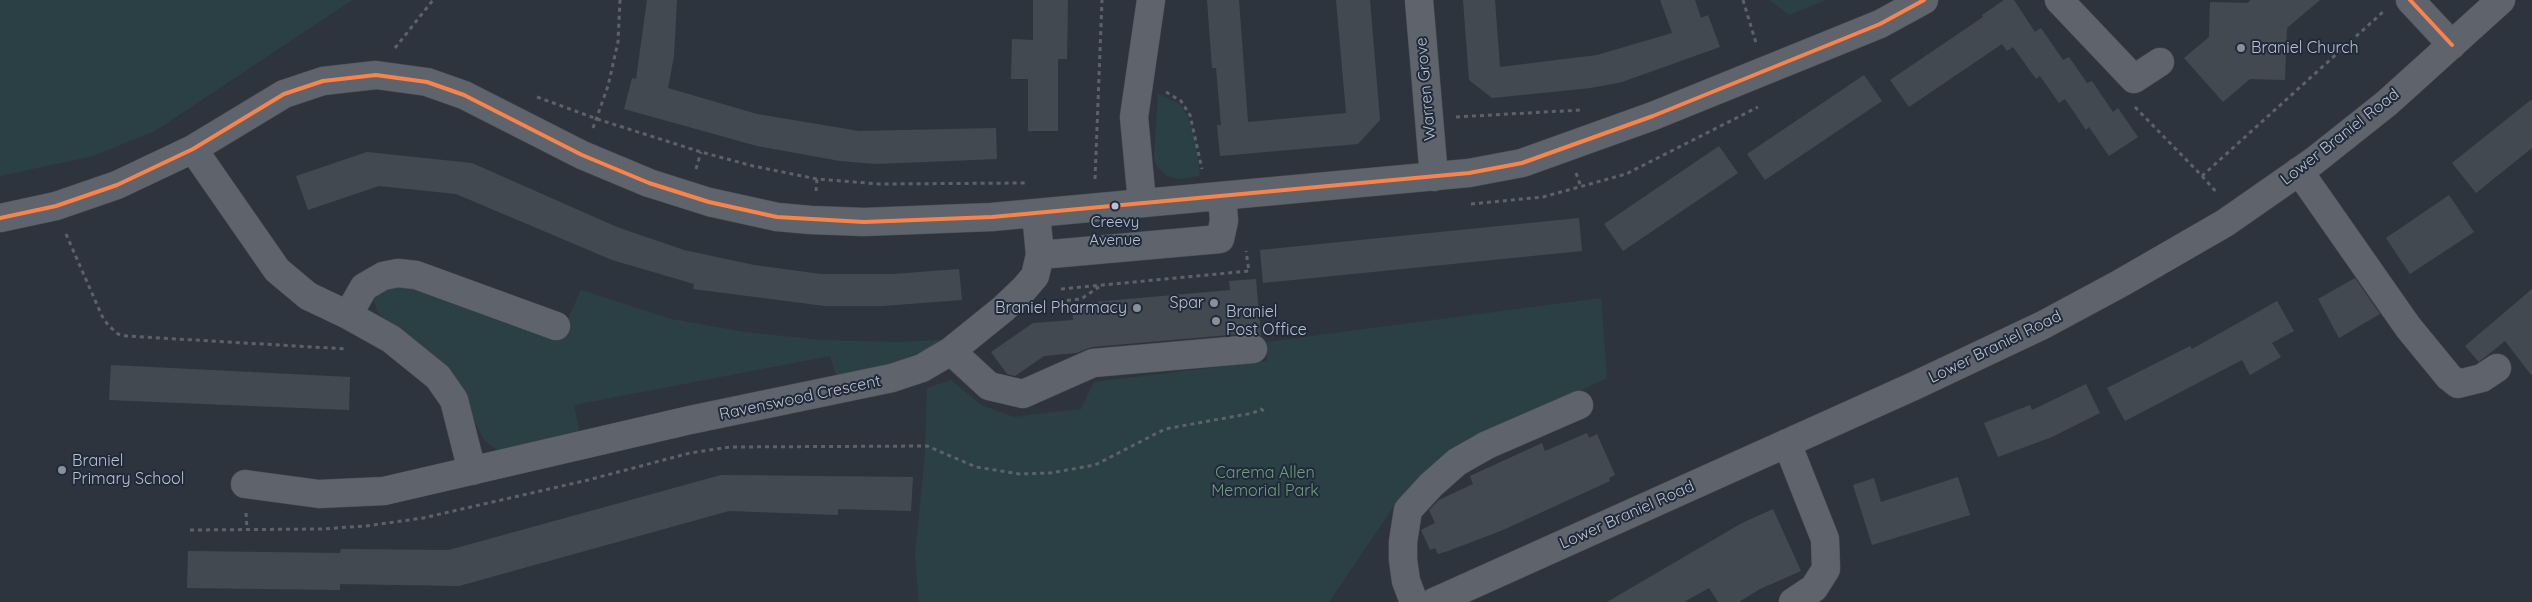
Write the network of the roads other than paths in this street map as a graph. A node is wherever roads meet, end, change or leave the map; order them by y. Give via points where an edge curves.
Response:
1 (1151, 0) edge
2 (1419, 0) edge
3 (1924, 0) edge
4 (2059, 0) edge
5 (2501, 0) edge
6 (2400, 3) edge
7 (2452, 44) junction
8 (2160, 62) dead end
9 (193, 149) junction
10 (2299, 171) junction
11 (1434, 177) junction
12 (1141, 192) junction
13 (1214, 197) junction
14 (1036, 213) junction
15 (0, 218) edge
16 (1040, 255) junction
17 (348, 314) junction
18 (556, 326) dead end
19 (1252, 348) dead end
20 (951, 351) junction
21 (2497, 368) dead end
22 (1579, 405) dead end
23 (1788, 443) junction
24 (472, 471) junction
25 (245, 496) road end
26 (1414, 602) edge
27 (1434, 602) edge
28 (1793, 602) edge

1 - 12 street via 1134,117
2 - 11 street, Warren Grove
3 - 11 street via 1880,24 1653,116 1522,163
4 - 8 street via 2134,79
5 - 7 street, Lower Braniel Road
6 - 7 street
7 - 10 street, Lower Braniel Road via 2386,103
9 - 14 street via 284,94 323,81 376,75 427,82 464,95 582,155 650,184 709,202 812,220 864,222
9 - 15 street via 116,185 56,206
9 - 17 street via 276,270 308,296
10 - 21 street via 2408,327 2449,377 2458,384 2482,378
10 - 23 street, Lower Braniel Road via 2225,223 2052,320
11 - 13 street
12 - 13 street
12 - 14 street
13 - 16 street via 1224,221 1220,239
14 - 16 street, Ravenswood Crescent
16 - 20 street, Ravenswood Crescent via 1035,276 1024,289
17 - 18 street via 364,287 383,276 398,273 416,275
17 - 24 street via 391,339 438,377 454,400
19 - 20 street via 1093,363 1023,394 989,386
20 - 24 street, Ravenswood Crescent via 922,368 892,378 690,420
22 - 26 street via 1487,445 1457,462 1408,510 1403,560
23 - 27 street, Lower Braniel Road
23 - 28 street via 1825,539 1826,562 1826,569 1814,588
24 - 25 street, Ravenswood Crescent via 363,494

